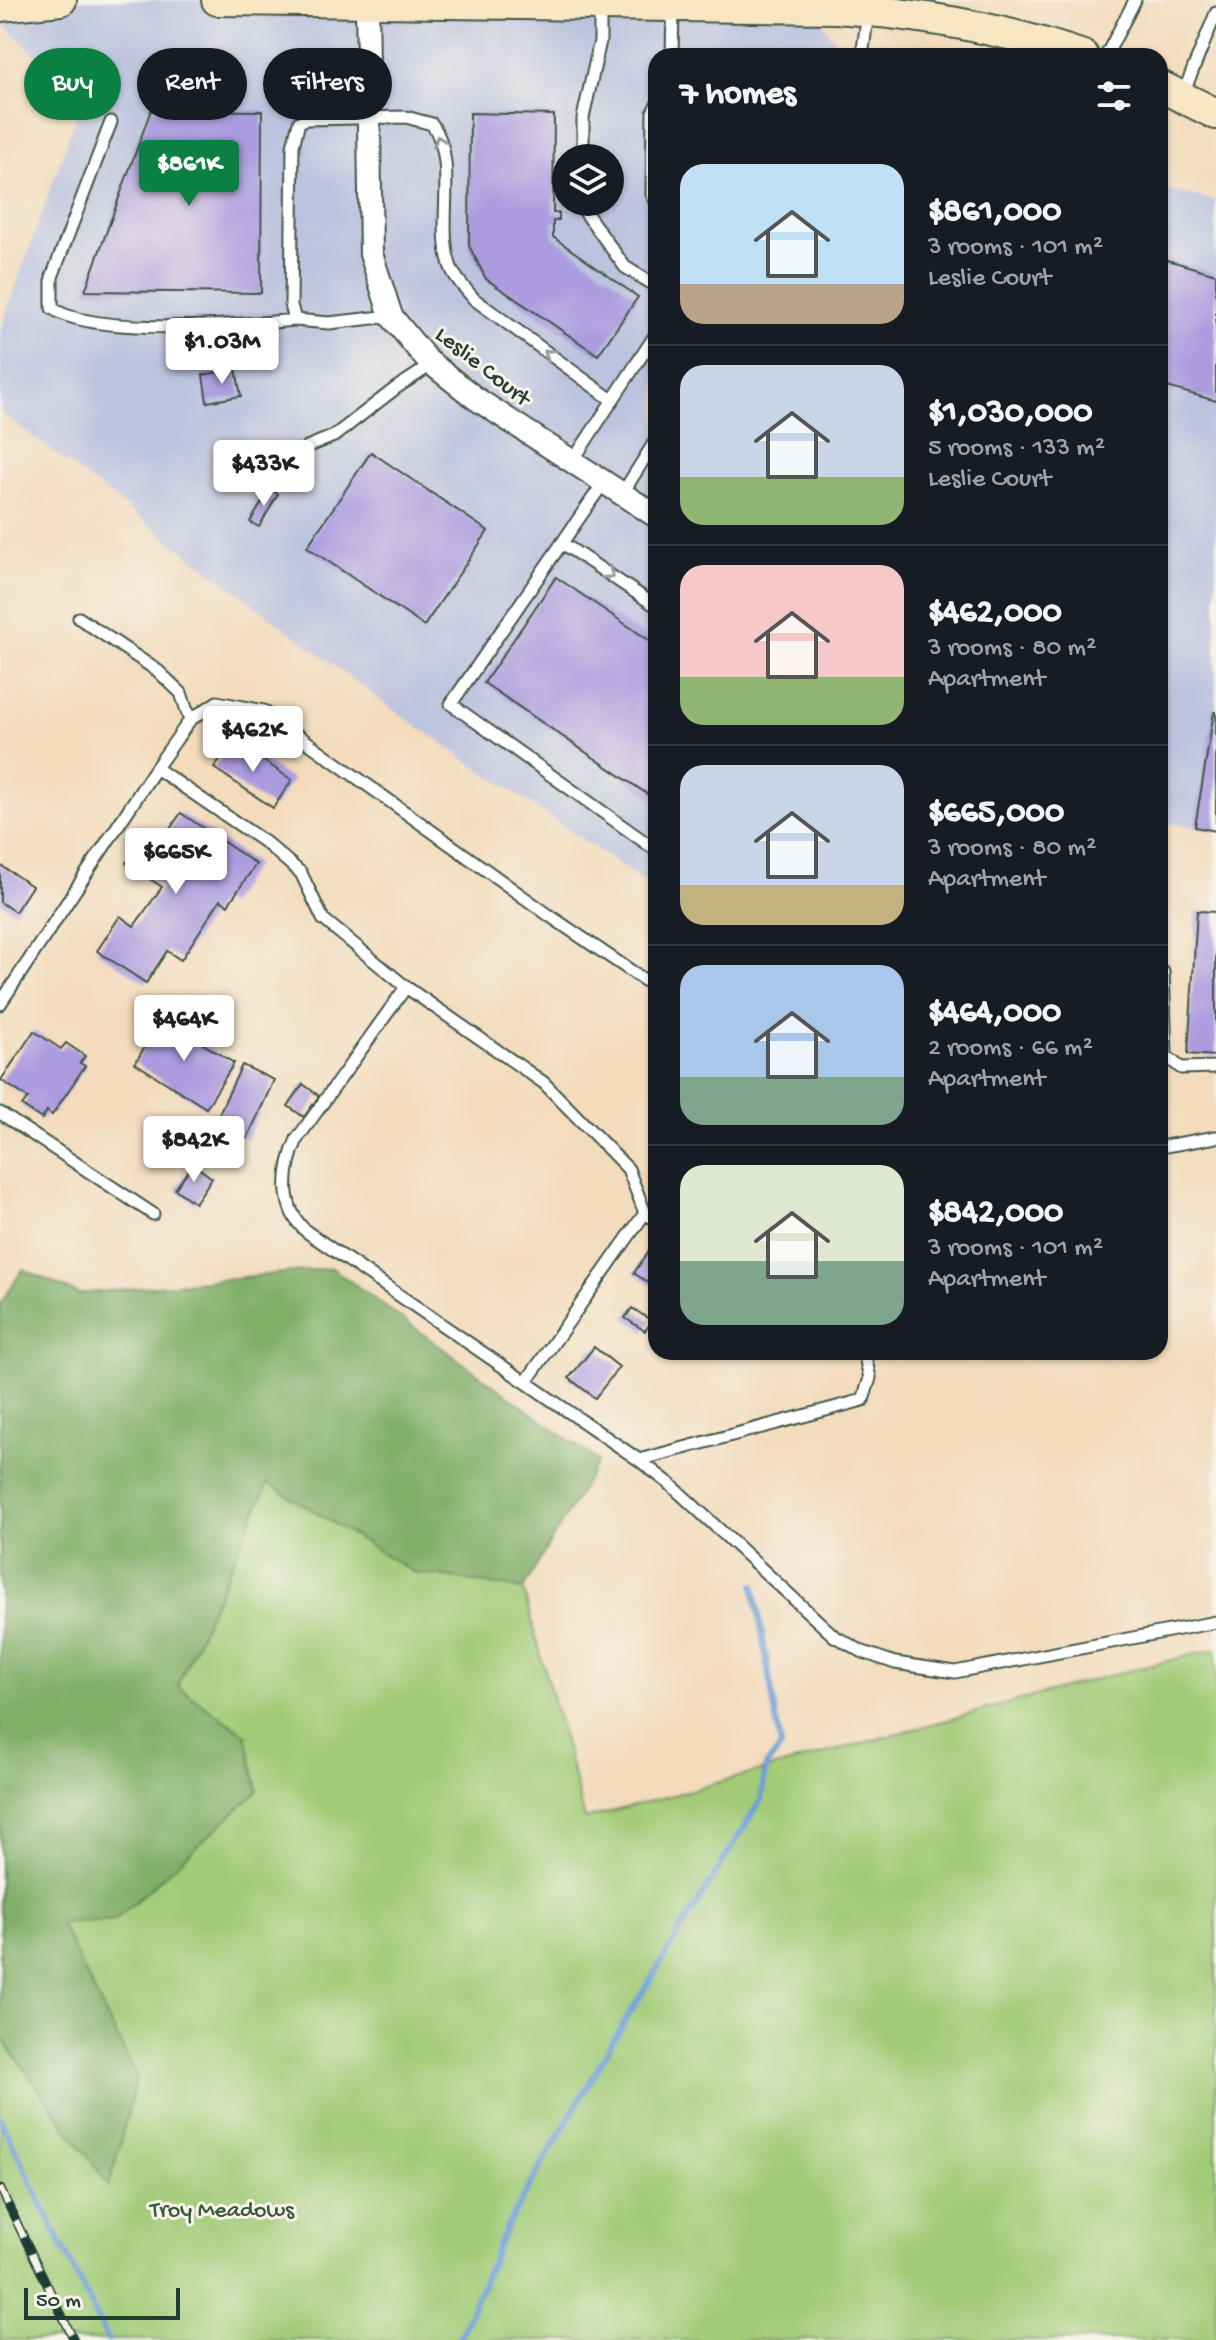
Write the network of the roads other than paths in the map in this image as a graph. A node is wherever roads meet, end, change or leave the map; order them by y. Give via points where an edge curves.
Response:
1 (61, 0) edge
2 (217, 0) edge
3 (1135, 0) edge
4 (323, 1) edge
5 (367, 2) edge
6 (534, 2) edge
7 (753, 3) edge
8 (799, 3) edge
9 (600, 4) junction
10 (674, 5) junction
11 (0, 6) edge
12 (917, 8) edge
13 (868, 10) junction
14 (1216, 13) edge
15 (368, 48) edge
16 (672, 48) edge
17 (863, 48) edge
18 (1055, 48) edge
19 (1110, 48) edge
20 (1171, 91) edge
21 (1216, 114) edge
22 (392, 117) edge
23 (304, 120) edge
24 (369, 120) edge
25 (111, 122) dead end
26 (583, 144) edge
27 (588, 216) edge
28 (648, 281) edge
29 (391, 316) junction
30 (295, 320) junction
31 (648, 346) edge
32 (433, 364) junction
33 (612, 400) junction
34 (307, 447) dead end
35 (648, 449) edge
36 (572, 462) junction
37 (613, 488) junction
38 (648, 511) edge
39 (562, 543) junction
40 (648, 601) edge
41 (79, 618) dead end
42 (190, 720) junction
43 (156, 768) junction
44 (648, 844) edge
45 (648, 983) edge
46 (406, 987) junction
47 (0, 1004) edge
48 (1168, 1058) edge
49 (1216, 1067) edge
50 (0, 1113) edge
51 (1216, 1137) edge
52 (1168, 1146) edge
53 (645, 1213) junction
54 (153, 1214) dead end
55 (648, 1215) edge
56 (866, 1360) edge
57 (526, 1382) junction
58 (639, 1460) junction
59 (1216, 1622) edge

1 - 11 street
2 - 4 street
3 - 19 lane
4 - 5 street
5 - 6 street
5 - 15 street, Leslie Court
6 - 9 street
7 - 8 street
7 - 10 street
8 - 13 street
9 - 10 street
9 - 26 lane via 600,41 583,118
10 - 16 lane
12 - 13 street
12 - 18 street
13 - 17 lane
14 - 20 lane
20 - 21 street
33 -> 22 lane via 474,299 462,284 448,252 443,145 432,124
23 - 30 lane via 293,146
24 - 29 street, Leslie Court via 371,254
25 - 30 lane via 52,277 52,308 97,324 230,327
27 - 28 lane via 625,267
29 - 30 lane via 329,323
29 - 32 street, Leslie Court
31 - 33 lane
32 - 34 lane via 334,436
32 - 36 street, Leslie Court
33 - 36 lane
35 - 37 lane
36 - 37 street, Leslie Court
37 - 38 street, Leslie Court
37 - 39 lane
39 -> 40 lane
39 - 44 lane via 451,704
41 - 42 lane via 158,671 181,693
42 - 43 lane
42 - 45 lane via 217,702 264,711
43 - 46 lane via 301,873 323,919
43 - 47 lane
46 - 53 lane via 544,1083 628,1169
46 - 57 lane via 297,1139 286,1175 289,1205 296,1223 307,1232
48 - 49 lane via 1181,1068
50 - 54 lane
51 - 52 lane
53 - 55 lane
53 - 57 lane
56 - 58 lane via 870,1378 863,1400
57 - 58 lane
58 - 59 lane via 834,1636 895,1663 955,1672

